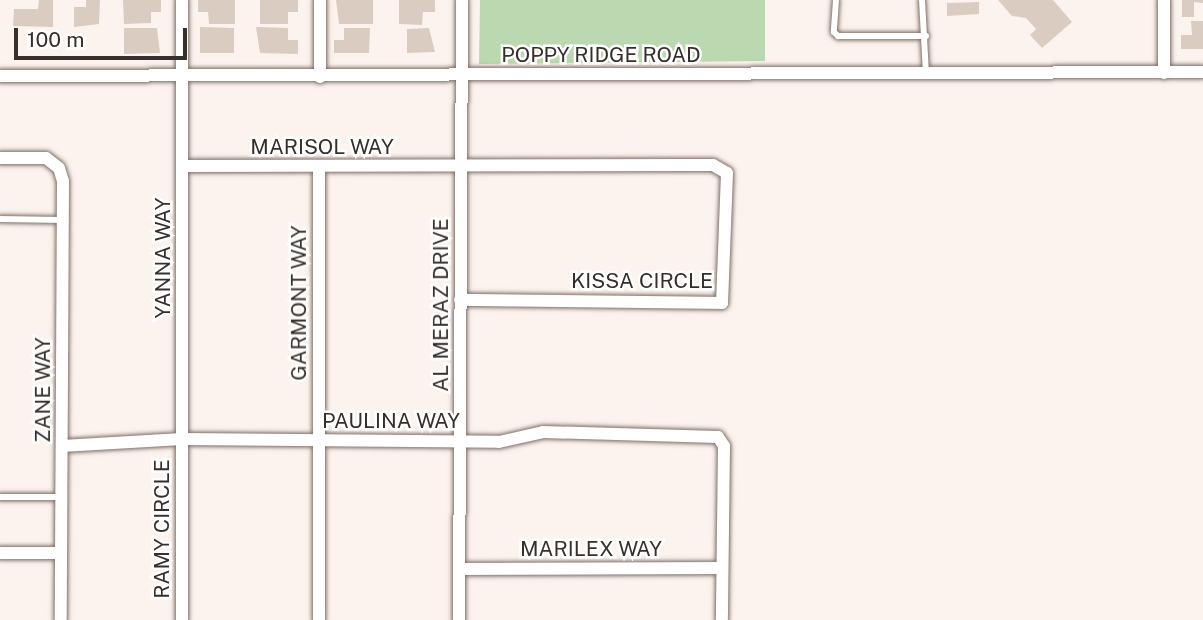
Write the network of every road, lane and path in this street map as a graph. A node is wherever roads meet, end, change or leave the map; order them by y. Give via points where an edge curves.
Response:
1 (181, 0) edge
2 (320, 0) edge
3 (462, 0) edge
4 (836, 0) edge
5 (922, 0) edge
6 (1164, 0) edge
7 (926, 36) junction
8 (1164, 72) junction
9 (1203, 72) edge
10 (926, 73) junction
11 (461, 74) junction
12 (0, 76) edge
13 (320, 76) junction
14 (182, 77) junction
15 (0, 158) edge
16 (182, 166) junction
17 (318, 166) junction
18 (461, 166) junction
19 (0, 219) edge
20 (63, 220) junction
21 (460, 300) junction
22 (182, 439) junction
23 (319, 440) junction
24 (460, 441) junction
25 (62, 446) junction
26 (0, 497) edge
27 (62, 497) junction
28 (0, 554) edge
29 (61, 554) junction
30 (722, 568) junction
31 (459, 569) junction
32 (61, 620) edge
33 (182, 620) edge
34 (319, 620) edge
35 (459, 620) edge
36 (722, 620) edge

1 - 14 street, YANNA WAY
2 - 13 street
3 - 11 street, AL MERAZ DRIVE
4 - 7 lane via 834,32 838,36
5 - 7 lane
6 - 8 street
7 - 10 lane
8 - 9 street, POPPY RIDGE ROAD
8 - 10 street, POPPY RIDGE ROAD
10 - 11 street, POPPY RIDGE ROAD
11 - 13 street, POPPY RIDGE ROAD
11 - 18 street, AL MERAZ DRIVE
12 - 14 street, POPPY RIDGE ROAD
13 - 14 street, POPPY RIDGE ROAD
14 - 16 street, YANNA WAY
15 - 20 street, ZANE WAY via 41,156 55,163 63,181
16 - 17 street, MARISOL WAY
16 - 22 street, YANNA WAY
17 - 18 street, MARISOL WAY
17 - 23 street, GARMONT WAY
18 - 21 street, AL MERAZ DRIVE
18 - 21 street, KISSA CIRCLE via 713,165 723,169 730,184 722,303
19 - 20 lane
20 - 25 street, ZANE WAY
21 - 24 street, AL MERAZ DRIVE
22 - 23 street, PAULINA WAY
22 - 25 street, PAULINA WAY
22 - 33 street, RAMY CIRCLE
23 - 24 street, PAULINA WAY
23 - 34 street
24 - 30 street, PAULINA WAY via 499,442 543,432 718,437 724,446
24 - 31 street, AL MERAZ DRIVE
25 - 27 street, ZANE WAY
26 - 27 lane
27 - 29 street, ZANE WAY
28 - 29 street
29 - 32 street, ZANE WAY
30 - 31 street, MARILEX WAY
30 - 36 street
31 - 35 street, AL MERAZ DRIVE

